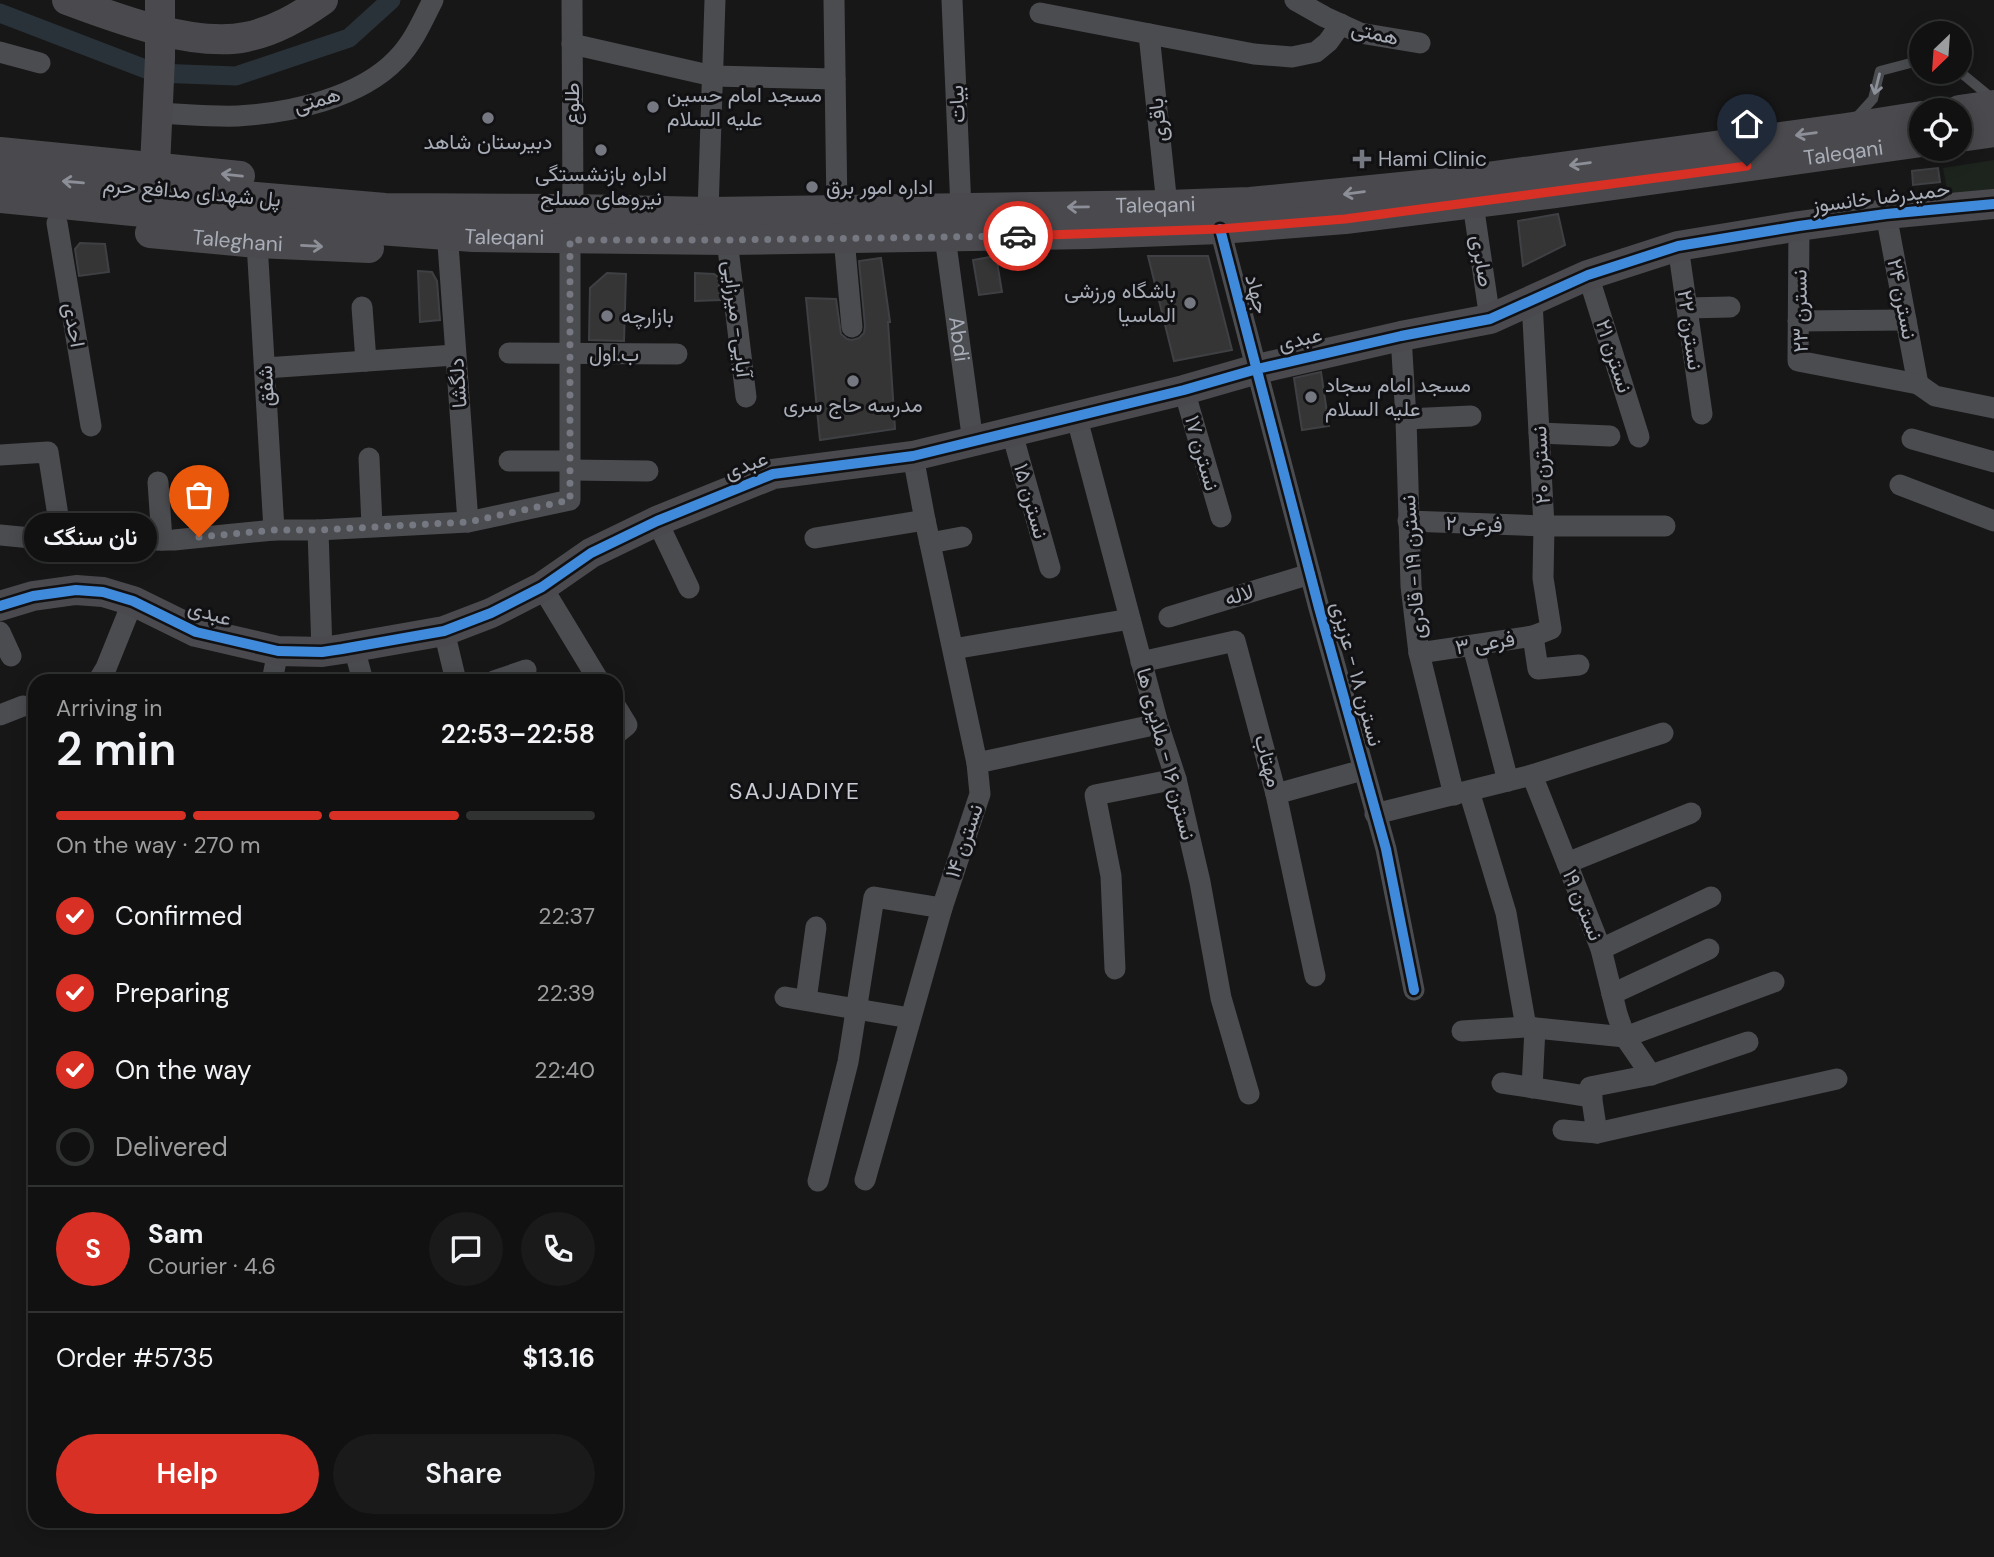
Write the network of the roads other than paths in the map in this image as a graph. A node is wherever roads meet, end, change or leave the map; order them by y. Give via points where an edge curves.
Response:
1 (67, 0) edge
2 (160, 0) edge
3 (433, 0) edge
4 (572, 0) edge
5 (715, 0) edge
6 (834, 0) edge
7 (952, 0) edge
8 (1295, 0) edge
9 (311, 4) edge
10 (1040, 13) dead end
11 (1340, 24) junction
12 (1149, 34) junction
13 (1420, 43) dead end
14 (160, 44) junction
15 (572, 44) junction
16 (0, 52) edge
17 (40, 63) dead end
18 (1909, 63) edge
19 (713, 76) junction
20 (835, 79) junction
21 (1972, 83) edge
22 (1994, 102) edge
23 (158, 105) junction
24 (1972, 107) edge
25 (1909, 118) edge
26 (1846, 128) junction
27 (1994, 132) edge
28 (1972, 135) edge
29 (1909, 144) edge
30 (0, 152) edge
31 (155, 167) junction
32 (0, 176) edge
33 (0, 198) edge
34 (1473, 204) junction
35 (1994, 204) edge
36 (1167, 205) junction
37 (573, 209) junction
38 (961, 209) junction
39 (708, 212) junction
40 (1886, 214) junction
41 (0, 217) edge
42 (384, 219) junction
43 (57, 223) junction
44 (840, 225) junction
45 (1799, 226) junction
46 (1220, 229) junction
47 (463, 230) junction
48 (944, 237) junction
49 (570, 240) junction
50 (727, 240) junction
51 (257, 243) junction
52 (1678, 246) junction
53 (1588, 275) junction
54 (1532, 301) junction
55 (362, 307) dead end
56 (1730, 307) dead end
57 (1687, 308) junction
58 (1490, 319) junction
59 (1906, 320) junction
60 (1798, 321) junction
61 (852, 327) dead end
62 (1401, 336) junction
63 (509, 353) dead end
64 (570, 354) junction
65 (677, 354) dead end
66 (455, 355) junction
67 (366, 361) junction
68 (265, 368) junction
69 (1257, 369) junction
70 (1918, 384) junction
71 (1184, 390) junction
72 (747, 397) dead end
73 (1994, 408) edge
74 (1702, 414) dead end
75 (1076, 415) junction
76 (1471, 416) dead end
77 (1406, 419) junction
78 (92, 426) dead end
79 (1012, 433) junction
80 (1539, 433) junction
81 (1610, 436) dead end
82 (1639, 437) dead end
83 (1912, 439) dead end
84 (973, 442) junction
85 (0, 455) edge
86 (913, 456) junction
87 (369, 458) dead end
88 (509, 461) dead end
89 (1994, 462) edge
90 (570, 466) junction
91 (648, 471) dead end
92 (158, 482) dead end
93 (1900, 485) dead end
94 (1220, 517) dead end
95 (925, 520) junction
96 (657, 521) junction
97 (1994, 521) edge
98 (468, 522) junction
99 (1408, 522) junction
100 (372, 526) junction
101 (1544, 526) junction
102 (1665, 526) dead end
103 (274, 530) junction
104 (318, 530) junction
105 (0, 535) edge
106 (962, 537) dead end
107 (815, 538) dead end
108 (162, 540) junction
109 (62, 541) junction
110 (930, 543) junction
111 (1050, 568) dead end
112 (1310, 574) junction
113 (542, 587) junction
114 (690, 588) dead end
115 (133, 601) junction
116 (0, 606) edge
117 (1169, 617) dead end
118 (1130, 619) junction
119 (444, 631) junction
120 (0, 632) edge
121 (1542, 632) junction
122 (1473, 646) junction
123 (354, 648) junction
124 (953, 649) junction
125 (278, 651) junction
126 (322, 652) junction
127 (1419, 653) junction
128 (11, 656) dead end
129 (1141, 662) junction
130 (1579, 665) dead end
131 (526, 670) dead end
132 (102, 674) edge
133 (273, 674) edge
134 (361, 674) edge
135 (454, 674) edge
136 (514, 674) edge
137 (595, 674) edge
138 (23, 706) dead end
139 (0, 715) edge
140 (1158, 724) junction
141 (1663, 733) dead end
142 (976, 763) junction
143 (1363, 771) junction
144 (1532, 775) junction
145 (1176, 779) junction
146 (1508, 781) junction
147 (1462, 793) junction
148 (1276, 794) junction
149 (1691, 813) dead end
150 (1375, 814) junction
151 (1567, 863) junction
152 (1712, 897) dead end
153 (942, 908) junction
154 (816, 927) dead end
155 (1709, 948) dead end
156 (1601, 949) junction
157 (1115, 969) dead end
158 (1315, 976) dead end
159 (1774, 982) dead end
160 (1414, 990) dead end
161 (1612, 994) junction
162 (856, 1009) junction
163 (910, 1018) junction
164 (1530, 1027) junction
165 (1462, 1031) dead end
166 (1625, 1037) junction
167 (1748, 1042) dead end
168 (1651, 1074) junction
169 (1837, 1079) dead end
170 (1620, 1081) junction
171 (1503, 1083) dead end
172 (1532, 1087) junction
173 (1249, 1094) dead end
174 (1592, 1097) junction
175 (1563, 1130) dead end
176 (1597, 1133) junction
177 (865, 1180) dead end
178 (818, 1181) dead end

1 - 14 main road
2 - 14 main road
3 - 23 street, همتی via 397,60 347,92 295,109 237,116
4 - 15 street, طلوع
5 - 19 street
6 - 20 street
7 - 38 street, بیات
8 - 11 street, همتی
9 - 14 main road via 281,26 244,38 198,37
10 - 12 street
11 - 12 street via 1315,52 1292,57
11 - 13 street, همتی via 1360,33
12 - 36 street, باقری
14 - 23 main road
15 - 19 street
15 - 37 street, طلوع
16 - 17 street
18 -> 26 lane via 1880,71 1873,99
19 - 20 street
19 - 39 street
20 - 44 street
21 - 22 lane
22 - 24 main road
23 - 31 main road
25 - 26 main road, Taleqani
26 -> 36 main road, Taleqani via 1451,182 1250,202
27 - 28 main road
29 - 34 main road, Taleqani
30 - 31 main road
47 -> 31 main road via 390,190
42 -> 32 main road, پل شهدای مدافع حرم
33 - 42 main road, پل شهدای مدافع حرم via 163,214
34 - 46 main road, Taleqani
34 - 58 street, صابری
35 - 40 main road, حمیدرضا خانسوز
36 -> 38 main road, Taleqani
37 - 39 main road, Taleqani
37 - 47 main road, Taleqani
38 - 44 main road, Taleqani
39 - 44 main road, Taleqani
40 - 45 main road, حمیدرضا خانسوز
40 - 59 street, نسترن ۲۴
41 - 43 main road, Taleghani
42 - 47 main road, Taleqani
43 - 51 main road, Taleghani
43 - 78 street, احدی
44 - 48 main road, Taleqani
44 - 50 main road, Taleqani
44 - 61 street
45 - 52 main road, حمیدرضا خانسوز
45 - 60 street, نسترن ۲۳
46 - 48 main road, Taleqani
46 - 69 street, جهاد
47 - 49 main road, Taleqani
51 -> 47 main road, Taleghani via 353,248
47 - 66 street, دلگشا
48 - 84 street, Abdi
49 - 50 main road, Taleqani
49 - 64 street
50 - 72 street, آبایی- میرزایی
51 - 68 street, شفق
52 - 53 main road, حمیدرضا خانسوز
52 - 57 street, نسترن ۲۲
53 - 54 main road, حمیدرضا خانسوز
53 - 82 street, نسترن ۲۱
54 - 58 main road, عبدی
54 - 80 street, نسترن ۲۰
55 - 67 street
56 - 57 street
57 - 74 street, نسترن ۲۲
58 - 62 main road, عبدی
59 - 60 street
59 - 70 street, نسترن ۲۴
60 - 70 street, نسترن ۲۳ via 1798,361
62 - 69 main road, عبدی
62 - 77 street, نسترن ۱۹ - قادری
63 - 64 street, ب.اول
64 - 65 street, ب.اول
64 - 90 street
66 - 67 street
66 - 98 street, دلگشا
67 - 68 street
68 - 103 street, شفق
69 - 71 main road, عبدی
69 - 112 street, نسترن ۱۸ - عزیزی
70 - 73 street via 1935,396
71 - 75 main road, عبدی
71 - 94 street, نسترن ۱۷
75 - 79 main road, عبدی
75 - 118 street, نسترن ۱۶ - ملایری ها
76 - 77 street
77 - 99 street, نسترن ۱۹ - قادری
79 - 84 main road, عبدی
79 - 111 street, نسترن ۱۵
80 - 81 street
80 - 101 street, نسترن ۲۰
83 - 89 street
84 - 86 main road, عبدی
85 - 109 street via 48,452
86 - 95 street, نسترن ۱۴
86 - 96 main road, عبدی via 773,474
87 - 100 street
88 - 90 street
90 - 91 street
90 - 98 street via 570,500
92 - 108 street
93 - 97 street
95 - 107 street
95 - 110 street, نسترن ۱۴
96 - 113 main road, عبدی via 591,553
96 - 114 street
98 - 100 street
99 - 101 street, فرعی ۲
99 - 127 street, نسترن ۱۹ - قادری
100 - 104 street
101 - 102 street, فرعی ۲
101 - 121 street, نسترن ۲۰
103 - 104 street
103 - 108 street
104 - 126 street
105 - 109 street
106 - 110 street
108 - 109 street
110 - 124 street, نسترن ۱۴
112 - 117 street, لاله
112 - 143 street, نسترن ۱۸ - عزیزی
113 - 119 main road, عبدی
113 - 137 street
115 - 116 main road, عبدی via 76,590
115 - 125 main road, عبدی via 196,632
115 - 132 street
118 - 124 street
118 - 129 street, نسترن ۱۶ - ملایری ها
119 - 123 main road, عبدی
119 - 135 street
120 - 128 street
121 - 122 street, فرعی ۳
121 - 130 street, نسترن ۲۰ via 1538,669
122 - 127 street, فرعی ۳
122 - 146 street
123 - 126 main road, عبدی
123 - 134 street
124 - 142 street, نسترن ۱۴
125 - 126 main road, عبدی
125 - 133 street
127 - 147 street, نسترن ۱۹ - قادری
129 - 140 street, نسترن ۱۶ - ملایری ها
129 - 148 street, مهتاب via 1235,641
131 - 136 street
138 - 139 street
140 - 142 street
140 - 145 street, نسترن ۱۶ - ملایری ها
141 - 144 street
142 - 153 street, نسترن ۱۴ via 980,794
143 - 148 street
143 - 150 street, نسترن ۱۸ - عزیزی
144 - 146 street
144 - 151 street, نسترن ۱۹
145 - 157 street via 1095,795 1111,876
145 - 173 street, نسترن ۱۶ - ملایری ها via 1221,998
146 - 147 street
147 - 150 street
147 - 164 street, نسترن ۱۹ - قادری via 1506,914
148 - 158 street, مهتاب
149 - 151 street
150 - 160 street, نسترن ۱۸ - عزیزی
151 - 156 street, نسترن ۱۹
152 - 156 street
153 - 162 street via 874,897
153 - 163 street, نسترن ۱۴
154 - 162 street via 795,998
155 - 161 street
156 - 161 street, نسترن ۱۹
159 - 166 street
161 - 166 street, نسترن ۱۹
162 - 163 street
162 - 178 street via 848,1062
163 - 177 street, نسترن ۱۴
164 - 165 street
164 - 166 street
164 - 172 street, نسترن ۱۹ - قادری
166 - 168 street, نسترن ۱۹
166 - 170 street, نسترن ۱۹
167 - 168 street
168 - 170 street
169 - 176 street
170 - 174 street via 1590,1087
171 - 172 street
172 - 174 street
174 - 176 street
175 - 176 street

